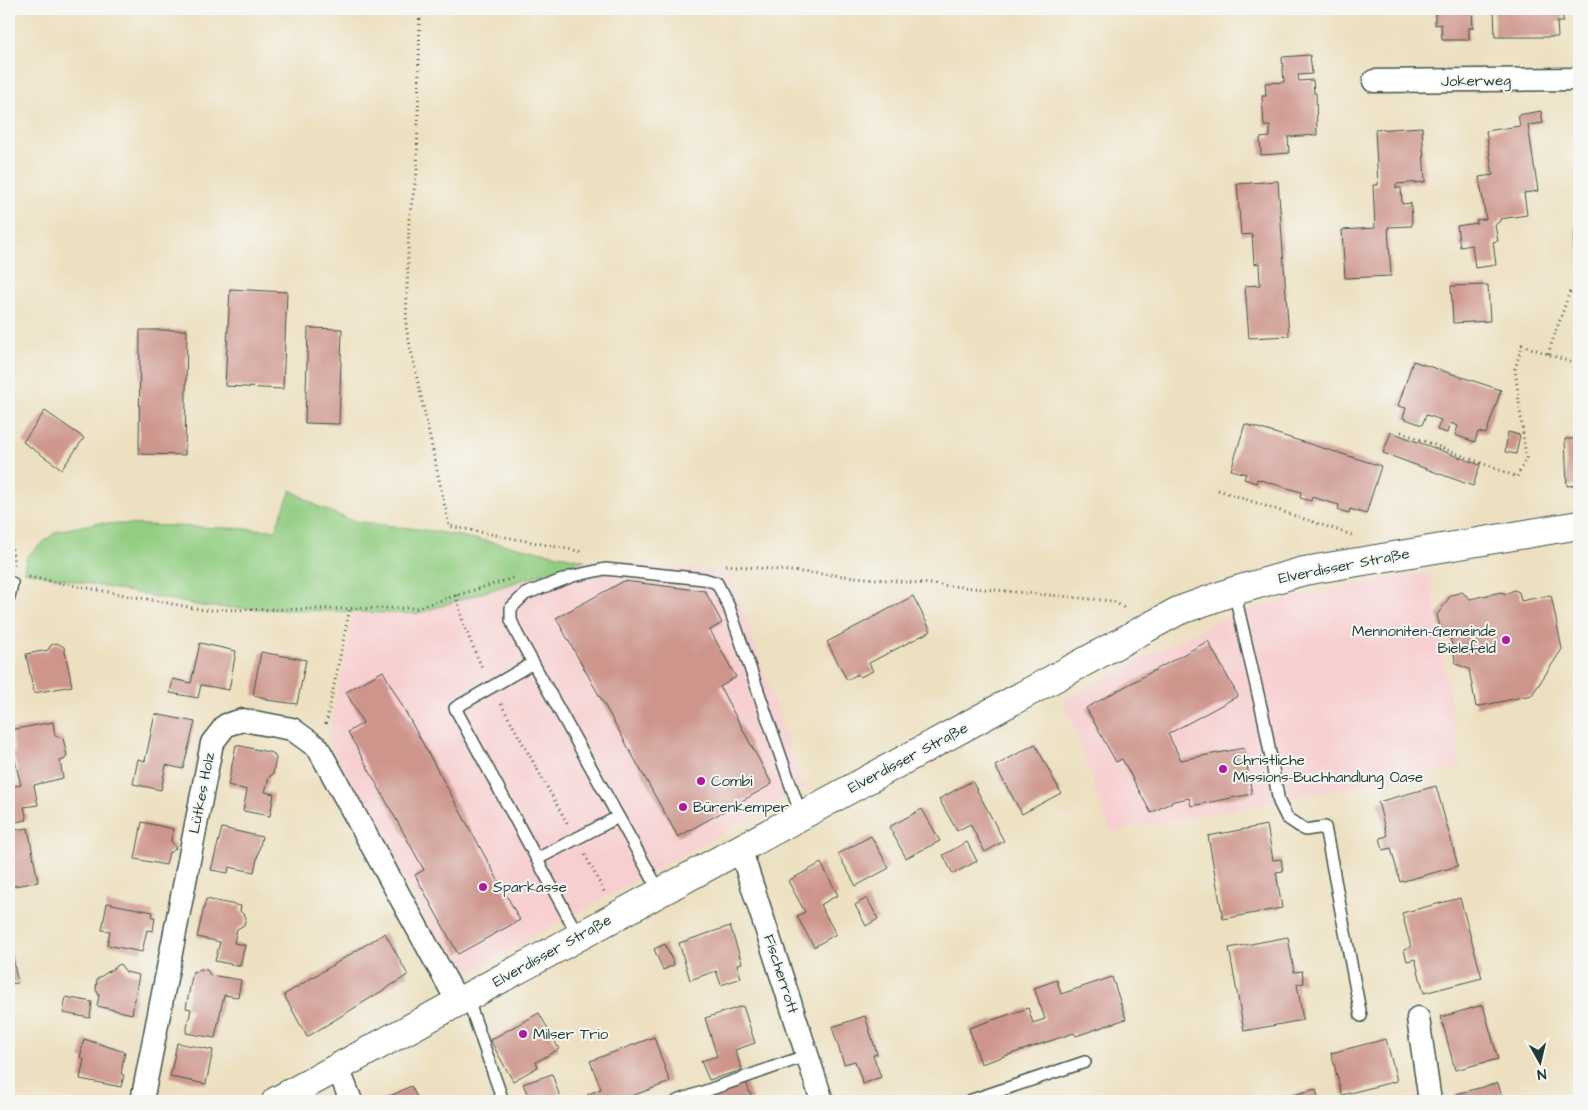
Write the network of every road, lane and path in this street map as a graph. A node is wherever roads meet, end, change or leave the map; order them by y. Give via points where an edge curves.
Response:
1 (420, 9) edge
2 (1579, 79) edge
3 (1374, 81) dead end
4 (1579, 289) edge
5 (1548, 354) junction
6 (1579, 365) edge
7 (1401, 432) dead end
8 (1218, 490) dead end
9 (1579, 525) edge
10 (9, 540) edge
11 (588, 553) dead end
12 (1362, 560) junction
13 (716, 565) dead end
14 (14, 570) dead end
15 (16, 579) joint
16 (1234, 591) junction
17 (9, 597) edge
18 (350, 608) junction
19 (1144, 630) junction
20 (533, 664) junction
21 (492, 686) junction
22 (318, 748) junction
23 (801, 815) junction
24 (618, 817) junction
25 (576, 839) junction
26 (740, 848) junction
27 (537, 859) junction
28 (660, 892) junction
29 (617, 916) junction
30 (579, 936) junction
31 (463, 1000) junction
32 (1361, 1016) dead end
33 (1418, 1018) dead end
34 (808, 1055) junction
35 (1085, 1062) dead end
36 (338, 1068) junction
37 (142, 1101) edge
38 (276, 1101) edge
39 (351, 1101) edge
40 (503, 1101) edge
41 (677, 1101) edge
42 (822, 1101) edge
43 (969, 1101) edge
44 (1430, 1101) edge

1 - 11 path via 417,172 409,219 406,327 449,526
2 - 3 street, Jokerweg
4 - 5 path via 1570,291
5 - 6 path
5 - 7 path via 1522,344 1514,369 1526,458 1517,477
8 - 12 path via 1350,533 1358,542
9 - 12 street, Elverdisser Straße
10 - 14 path
12 - 16 street, Elverdisser Straße via 1304,571
13 - 19 path via 1112,601 1129,610
15 - 17 lane
15 - 18 path via 205,610
16 - 19 street, Elverdisser Straße via 1178,612
16 - 32 lane via 1279,802 1287,818 1305,830 1325,827
18 - 21 path via 416,608 456,595 476,656
18 - 22 path
19 - 23 street, Elverdisser Straße
20 - 21 lane
20 - 23 lane via 511,620 511,608 525,594 573,576 605,569 717,582 729,607
20 - 24 lane
21 - 25 path
21 - 27 lane via 455,708
22 - 31 street, Lütkes Holz
22 - 37 street, Lütkes Holz via 292,729 243,720 226,725 212,743
23 - 26 street, Elverdisser Straße
24 - 25 lane
24 - 28 lane
25 - 27 lane
25 - 29 path
26 - 28 street, Elverdisser Straße
26 - 34 street, Fischerrott
27 - 30 lane
28 - 29 street, Elverdisser Straße
29 - 30 street, Elverdisser Straße
30 - 31 street, Elverdisser Straße
31 - 36 street, Elverdisser Straße
31 - 40 lane
33 - 44 street
34 - 41 lane
34 - 42 street, Fischerrott
35 - 43 lane
36 - 38 street, Elverdisser Straße
36 - 39 street

